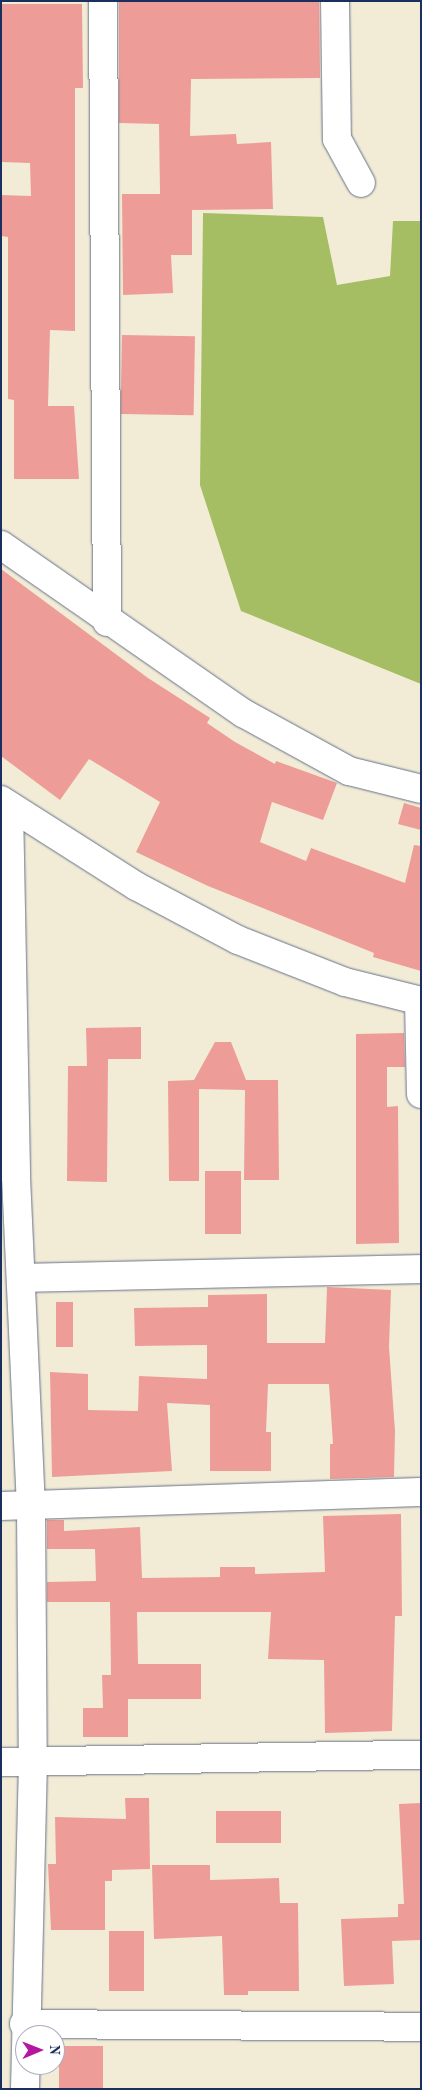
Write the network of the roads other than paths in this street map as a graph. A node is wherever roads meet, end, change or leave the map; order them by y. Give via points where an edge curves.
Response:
1 (103, 1) edge
2 (335, 1) edge
3 (361, 183) dead end
4 (1, 545) edge
5 (107, 622) junction
6 (421, 788) edge
7 (5, 803) edge
8 (420, 1001) edge
9 (421, 1094) edge
10 (9, 1177) edge
11 (421, 1269) edge
12 (22, 1278) junction
13 (421, 1492) edge
14 (1, 1506) edge
15 (31, 1506) junction
16 (421, 1755) edge
17 (1, 1762) edge
18 (33, 1762) junction
19 (24, 2024) junction
20 (421, 2027) edge
21 (25, 2089) edge

1 - 5 street
2 - 3 street via 337,139
4 - 5 street
5 - 6 street via 243,713 341,766
7 - 8 street via 136,886 238,940 345,982
7 - 10 street
8 - 9 street
10 - 12 street
11 - 12 street
12 - 15 street
13 - 15 street
14 - 15 street
15 - 18 street
16 - 18 street
17 - 18 street
18 - 19 street
19 - 20 street
19 - 21 street

